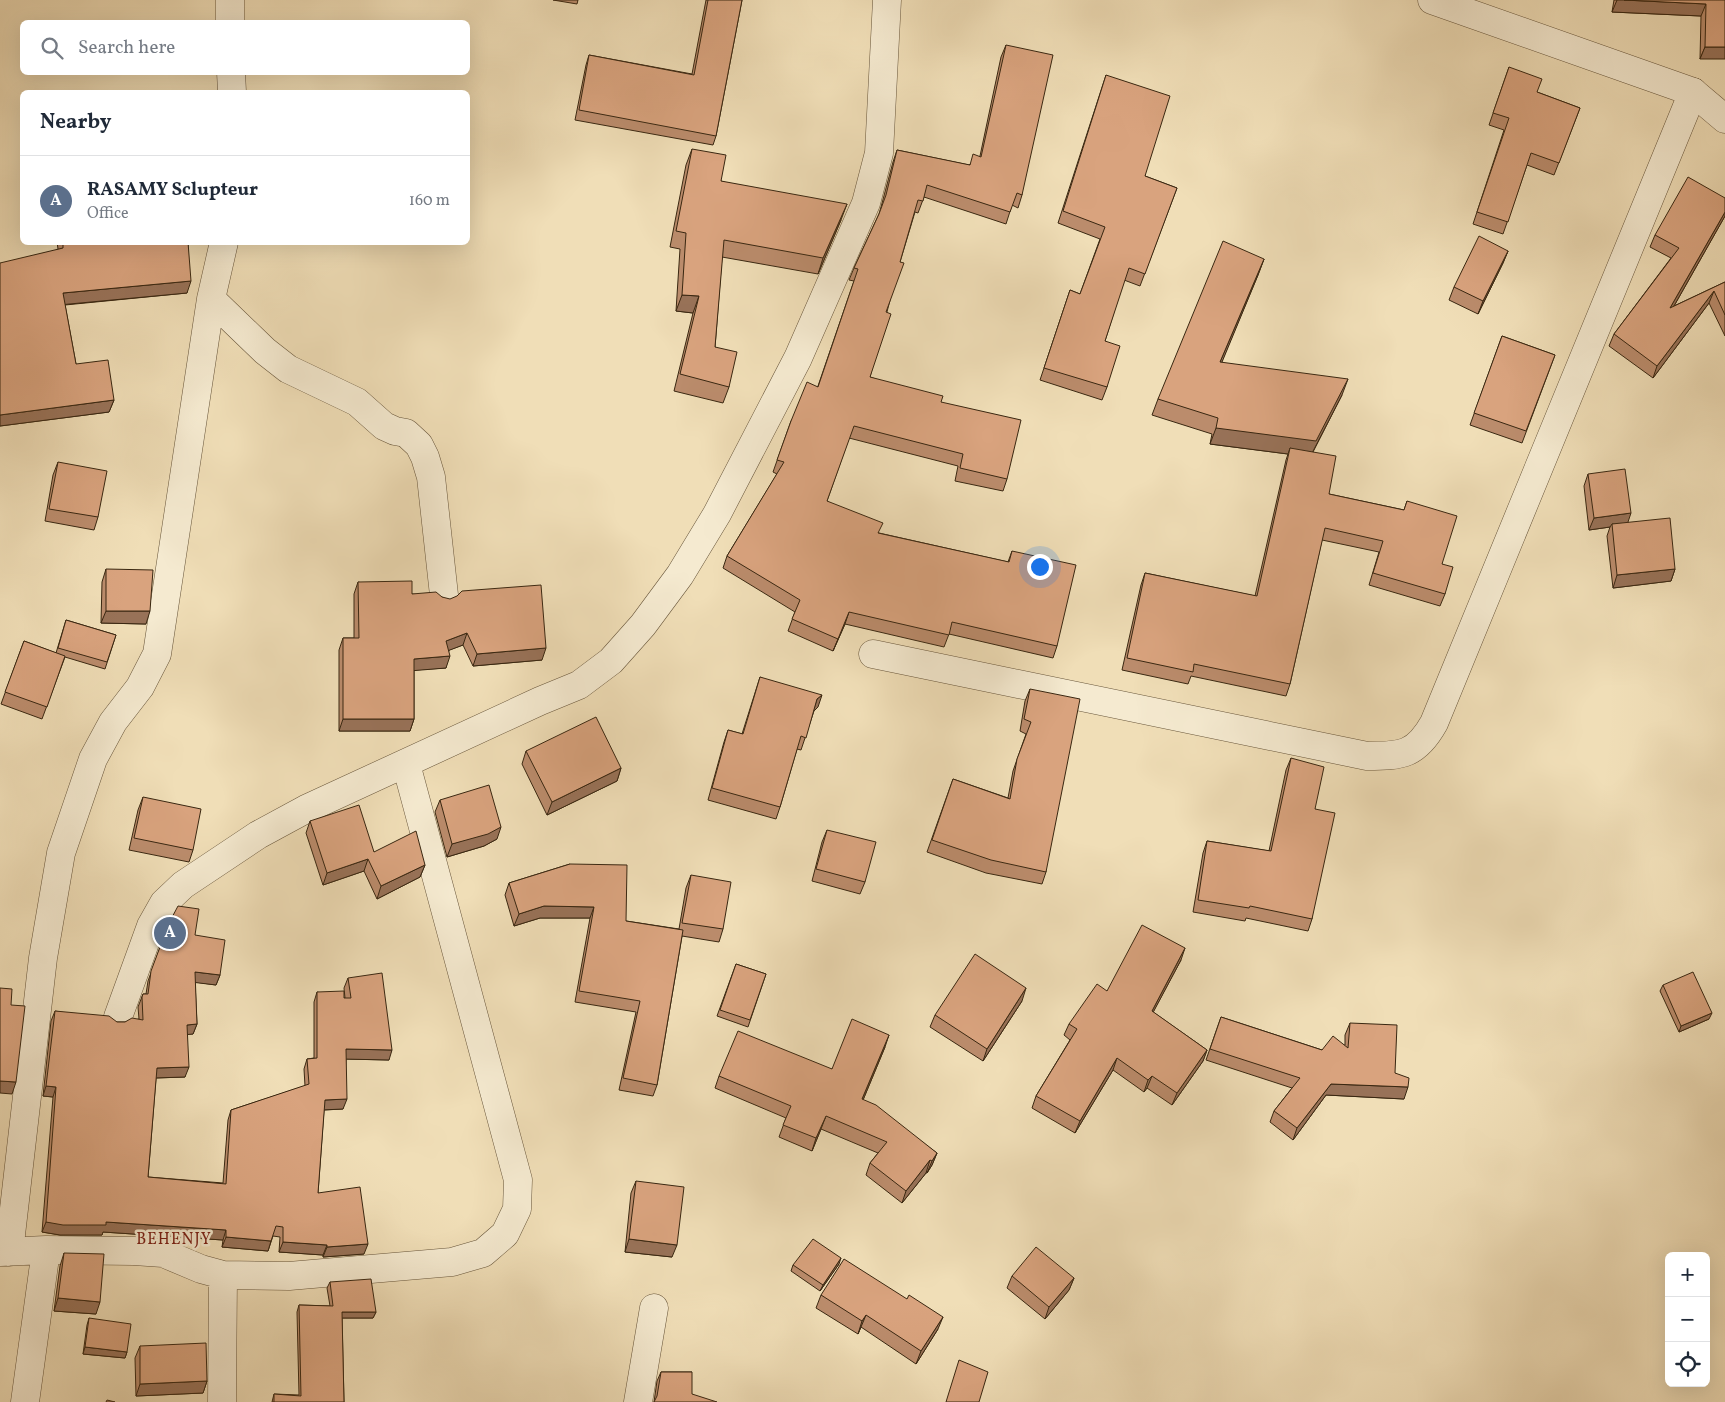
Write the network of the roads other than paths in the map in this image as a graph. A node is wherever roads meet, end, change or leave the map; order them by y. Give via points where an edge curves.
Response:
1 (230, 0) edge
2 (887, 0) edge
3 (1432, 0) edge
4 (230, 20) edge
5 (231, 75) edge
6 (232, 90) edge
7 (1693, 92) junction
8 (1725, 119) edge
9 (223, 245) edge
10 (211, 299) junction
11 (444, 595) edge
12 (873, 654) dead end
13 (406, 764) junction
14 (118, 1017) dead end
15 (46, 1250) junction
16 (4, 1252) edge
17 (223, 1275) junction
18 (654, 1308) dead end
19 (25, 1402) edge
20 (222, 1402) edge
21 (638, 1402) edge

1 - 4 street
2 - 13 street via 879,153 866,203 798,358 717,514 680,574 643,626 611,662 579,684
3 - 7 street
5 - 6 street
7 - 8 street
7 - 12 street via 1434,722 1425,739 1410,751 1391,756 1367,756
9 - 10 street
10 - 11 street via 288,369 357,402 384,426 406,433 419,445 431,477
10 - 16 street via 157,654 140,687 113,722 93,759 61,854 43,958
13 - 14 street via 306,809 258,835 182,885 164,903 151,926
13 - 17 street via 518,1180 517,1209 505,1234 483,1253 452,1262 289,1276
15 - 16 street
15 - 17 street via 163,1253
15 - 19 street
17 - 20 street
18 - 21 street

